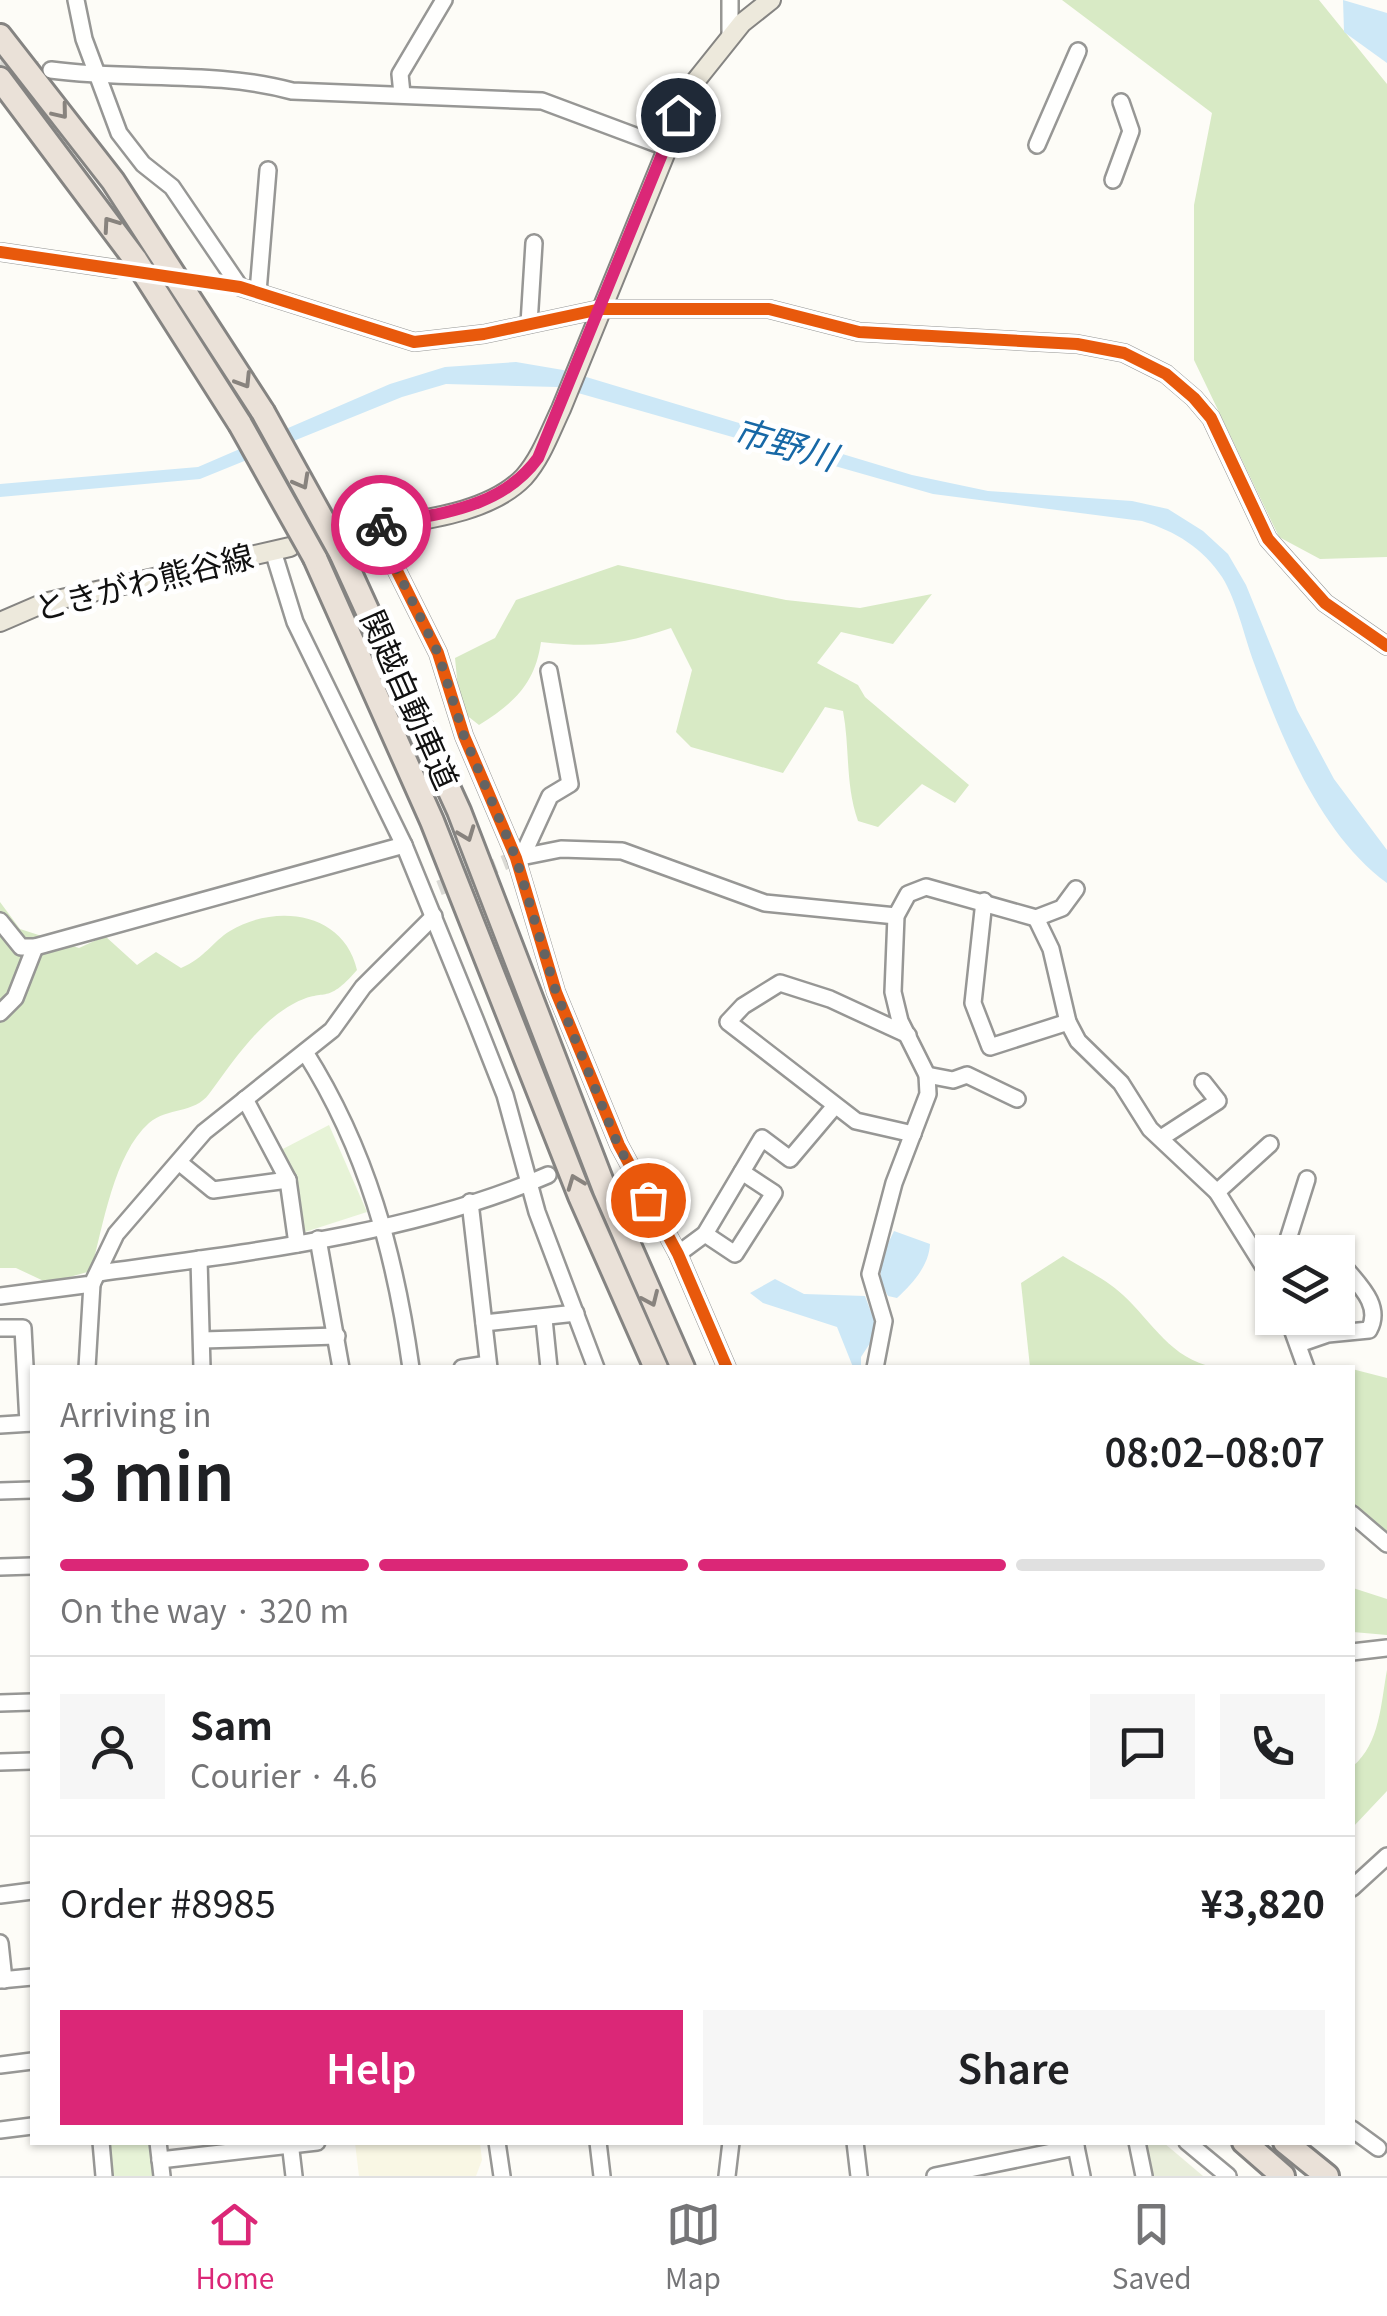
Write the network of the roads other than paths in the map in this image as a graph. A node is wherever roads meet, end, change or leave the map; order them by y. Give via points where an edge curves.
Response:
1 (76, 0) edge
2 (444, 0) edge
3 (730, 0) edge
4 (771, 0) edge
5 (0, 36) edge
6 (730, 37) junction
7 (1078, 52) dead end
8 (51, 70) tunnel mouth
9 (98, 76) junction
10 (0, 79) edge
11 (402, 94) junction
12 (1122, 102) dead end
13 (1037, 146) dead end
14 (665, 148) junction
15 (268, 170) dead end
16 (1112, 180) dead end
17 (534, 243) dead end
18 (0, 252) edge
19 (117, 269) dead end
20 (258, 292) junction
21 (601, 309) junction
22 (529, 324) junction
23 (375, 526) junction
24 (345, 543) junction
25 (281, 549) joint
26 (0, 622) edge
27 (1387, 646) edge
28 (549, 671) dead end
29 (404, 845) junction
30 (519, 858) junction
31 (1076, 890) dead end
32 (984, 901) junction
33 (434, 916) junction
34 (896, 916) junction
35 (1036, 918) junction
36 (0, 921) edge
37 (34, 946) junction
38 (0, 1013) edge
39 (1068, 1022) junction
40 (908, 1035) junction
41 (304, 1052) junction
42 (927, 1074) junction
43 (1203, 1082) dead end
44 (245, 1099) junction
45 (1017, 1099) dead end
46 (834, 1107) junction
47 (913, 1134) junction
48 (1161, 1138) junction
49 (1270, 1144) dead end
50 (180, 1163) junction
51 (742, 1172) junction
52 (548, 1175) tunnel mouth
53 (1307, 1179) dead end
54 (288, 1180) junction
55 (530, 1183) junction
56 (1217, 1192) junction
57 (470, 1202) junction
58 (385, 1224) junction
59 (705, 1234) junction
60 (1289, 1235) edge
61 (318, 1239) junction
62 (296, 1244) junction
63 (1255, 1253) edge
64 (678, 1254) junction
65 (199, 1259) junction
66 (96, 1278) junction
67 (1355, 1282) edge
68 (0, 1296) edge
69 (576, 1313) junction
70 (544, 1319) junction
71 (484, 1323) junction
72 (0, 1328) edge
73 (1355, 1331) edge
74 (1295, 1335) edge
75 (1325, 1335) edge
76 (337, 1336) junction
77 (202, 1340) junction
78 (1299, 1344) junction
79 (87, 1365) edge
80 (202, 1365) edge
81 (341, 1365) edge
82 (410, 1365) edge
83 (489, 1365) edge
84 (549, 1365) edge
85 (595, 1365) edge
86 (655, 1365) edge
87 (681, 1365) edge
88 (726, 1365) edge
89 (876, 1365) edge
90 (1305, 1365) edge
91 (30, 1423) edge
92 (0, 1424) edge
93 (30, 1490) edge
94 (0, 1492) edge
95 (1355, 1517) edge
96 (1387, 1544) edge
97 (30, 1566) edge
98 (0, 1567) edge
99 (1387, 1648) edge
100 (1355, 1652) edge
101 (30, 1702) edge
102 (0, 1703) edge
103 (30, 1761) edge
104 (0, 1762) edge
105 (1387, 1856) edge
106 (1355, 1885) edge
107 (30, 1891) edge
108 (0, 1895) edge
109 (0, 1943) edge
110 (30, 1976) edge
111 (2, 1980) edge
112 (30, 2061) edge
113 (0, 2065) edge
114 (30, 2126) edge
115 (0, 2130) edge
116 (1355, 2131) edge
117 (101, 2145) edge
118 (274, 2145) edge
119 (290, 2145) edge
120 (497, 2145) edge
121 (598, 2145) edge
122 (731, 2145) edge
123 (855, 2145) edge
124 (1075, 2145) edge
125 (1138, 2145) edge
126 (1191, 2145) edge
127 (1247, 2145) edge
128 (1289, 2145) edge
129 (226, 2148) edge
130 (1378, 2148) dead end
131 (161, 2168) edge
132 (501, 2174) edge
133 (104, 2176) edge
134 (294, 2176) edge
135 (602, 2176) edge
136 (727, 2176) edge
137 (858, 2176) edge
138 (935, 2176) edge
139 (1082, 2176) edge
140 (1144, 2176) edge
141 (1228, 2176) edge
142 (1283, 2176) edge
143 (1326, 2176) edge

1 - 9 street
2 - 11 street via 400,74
3 - 6 street
4 - 6 main road
5 -> 24 highway, 関越自動車道, bridge via 113,181
6 - 14 main road via 694,82
7 - 13 street
8 - 9 street
9 - 11 street
9 - 20 street via 119,133 142,164 172,186 240,287
86 -> 10 highway, 関越自動車道, bridge via 580,1196 425,804 315,558 135,259
11 - 14 street via 556,103
12 - 16 street via 1131,131
14 - 21 main road
15 - 20 street
17 - 22 street
18 - 19 street
20 - 22 street via 414,342
21 - 22 street
21 - 23 main road via 542,452 523,478 474,506
21 - 27 street via 769,308 873,334 1077,344 1124,353 1166,374 1194,398 1211,418 1268,539 1325,603
23 - 24 main road
23 - 30 street via 438,653 464,736
24 -> 87 highway, 関越自動車道
25 - 26 main road, ときがわ熊谷線 via 44,603
25 - 29 street via 295,622
28 - 30 street via 570,784 550,796
29 - 33 street via 432,892
29 - 37 street
30 - 34 street via 560,850 622,851 766,903
30 - 64 street via 556,992 613,1148
31 - 35 street via 1062,908
32 - 34 street via 926,887 908,894
32 - 35 street
32 - 39 street via 973,1003 990,1048
33 - 41 street via 363,987 332,1030
33 - 55 street via 505,1095
34 - 40 street via 892,992
35 - 39 street via 1051,949
36 - 37 street via 20,946
37 - 38 street via 15,998
39 - 48 street
40 - 42 street
40 - 46 street via 780,983 728,1022
41 - 44 street
41 - 58 street via 345,1125
42 - 45 street via 954,1080 967,1075
42 - 47 street via 928,1094
43 - 48 street via 1218,1101
44 - 50 street via 204,1132
44 - 54 street
46 - 47 street via 856,1121
46 - 51 street via 790,1159 762,1138
47 - 89 street via 870,1274 884,1320
48 - 56 street
49 - 56 street
50 - 54 street via 213,1190
50 - 66 street via 116,1234
51 - 59 street
51 - 59 street via 774,1193 736,1254
52 - 55 street
53 - 60 street
54 - 62 street
55 - 57 street
55 - 69 street
56 - 63 street
57 - 58 street
57 - 71 street
58 - 61 street
58 - 82 street
59 - 64 street
61 - 62 street
61 - 76 street
62 - 65 street
64 - 88 street
65 - 66 street
65 - 77 street
66 - 68 street
66 - 79 street
67 - 73 street via 1375,1308 1375,1319 1369,1330
69 - 70 street
69 - 85 street
70 - 71 street
70 - 84 street
71 - 83 street
72 - 91 street via 23,1328
74 - 78 street
75 - 78 street
76 - 77 street
76 - 81 street
77 - 80 street
78 - 90 street
91 - 92 street
93 - 94 street
95 - 96 street
97 - 98 street
99 - 100 street
101 - 102 street
103 - 104 street
105 - 106 street
107 - 108 street
109 - 111 street
110 - 111 street
112 - 113 street
114 - 115 street
116 - 130 street
117 - 133 street
118 - 129 street
119 - 134 street
120 - 132 street
121 - 135 street
122 - 136 street
123 - 137 street
124 - 138 street
124 - 139 street
125 - 140 street
126 - 141 street
127 - 142 highway
128 - 143 highway
129 - 131 street

